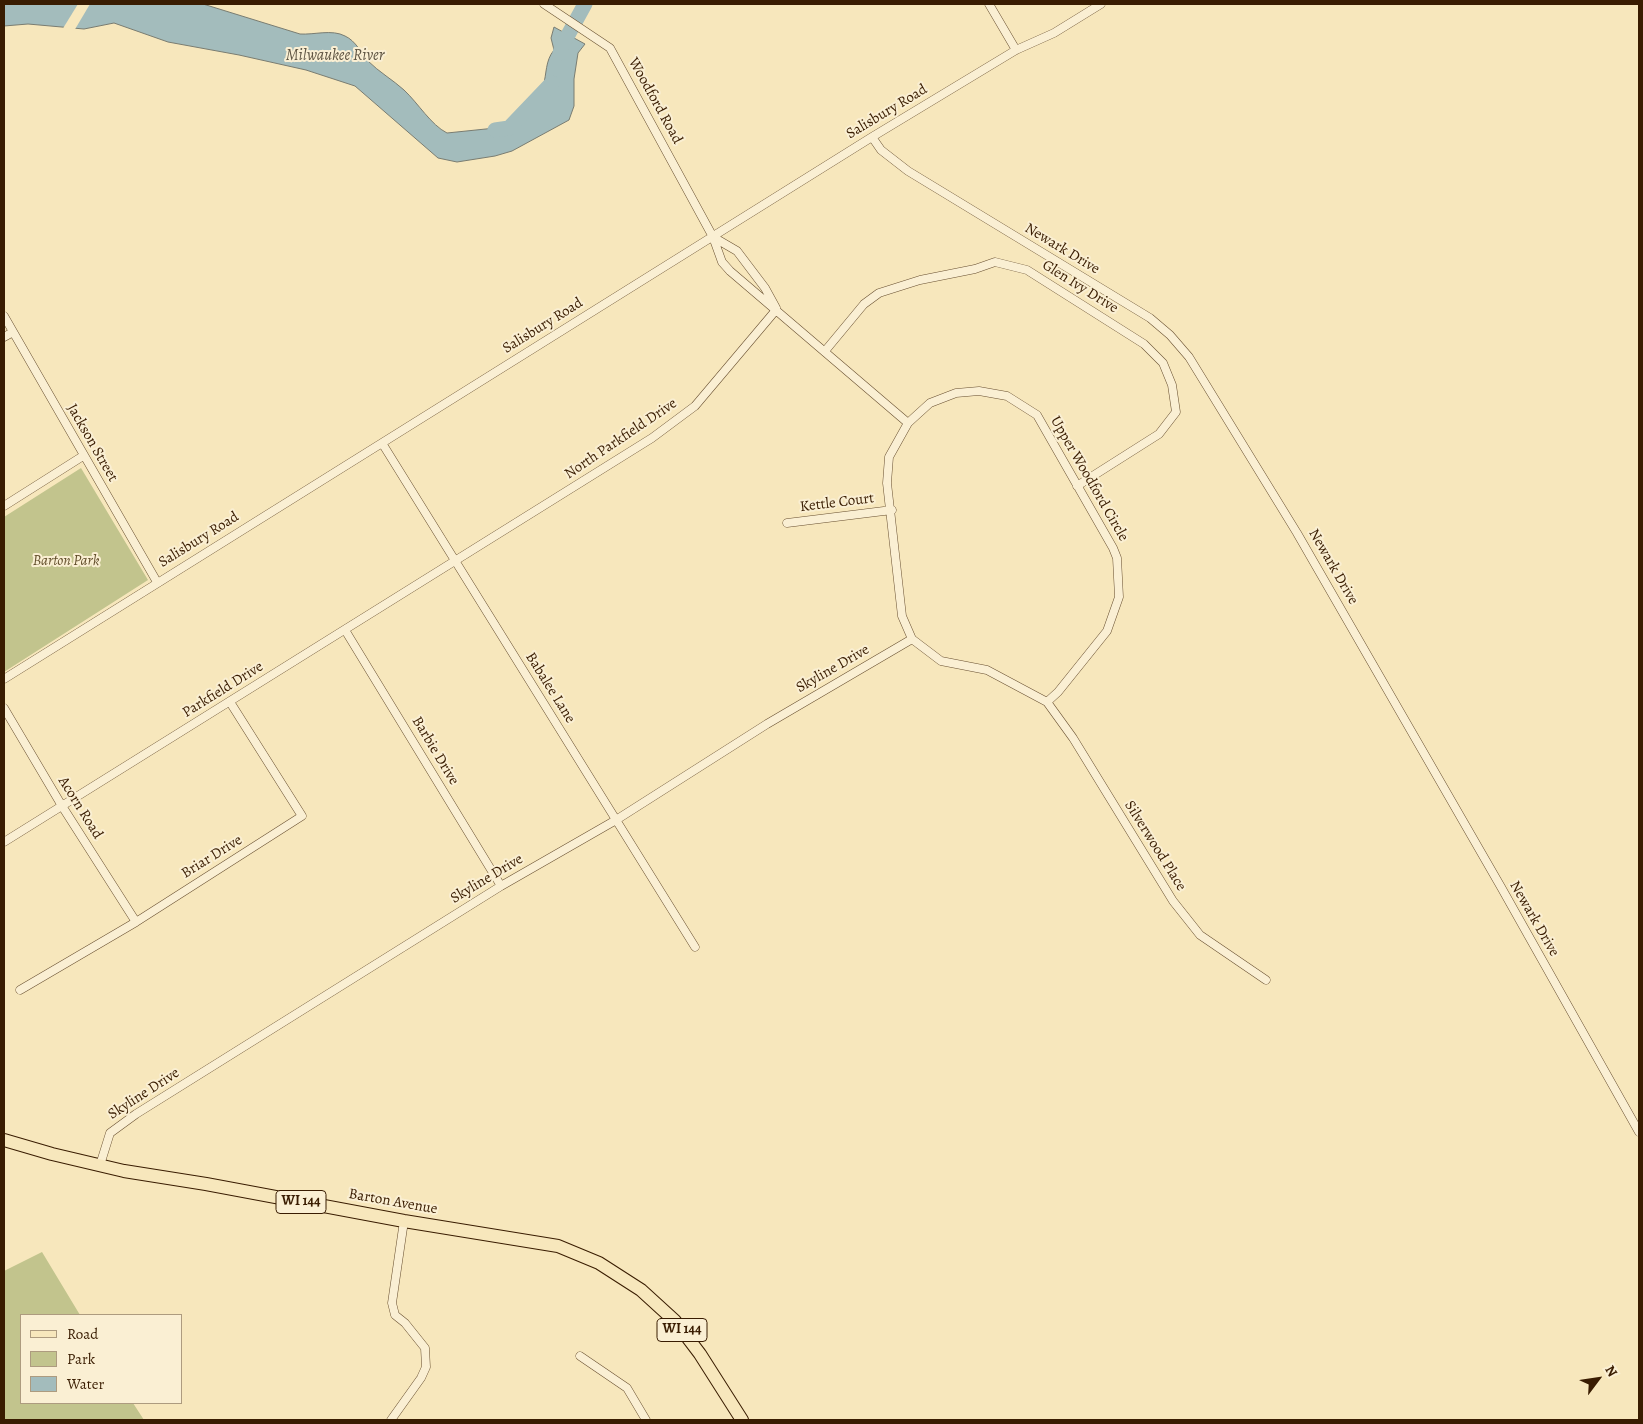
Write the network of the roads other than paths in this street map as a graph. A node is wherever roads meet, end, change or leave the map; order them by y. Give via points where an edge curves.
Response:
1 (544, 4) edge
2 (989, 4) edge
3 (1102, 4) edge
4 (1016, 50) junction
5 (872, 137) junction
6 (713, 237) junction
7 (776, 310) junction
8 (4, 316) edge
9 (13, 332) junction
10 (4, 337) edge
11 (825, 351) junction
12 (908, 423) junction
13 (382, 444) junction
14 (83, 456) junction
15 (1077, 486) junction
16 (4, 506) edge
17 (892, 510) junction
18 (786, 523) dead end
19 (456, 561) junction
20 (157, 582) junction
21 (345, 630) junction
22 (912, 639) junction
23 (4, 679) edge
24 (230, 702) junction
25 (1047, 702) junction
26 (4, 708) edge
27 (62, 806) junction
28 (616, 820) junction
29 (4, 842) edge
30 (501, 886) junction
31 (136, 922) junction
32 (695, 946) dead end
33 (1266, 980) dead end
34 (20, 990) dead end
35 (1639, 1132) edge
36 (4, 1140) edge
37 (100, 1165) junction
38 (404, 1221) junction
39 (580, 1356) dead end
40 (391, 1420) edge
41 (646, 1420) edge
42 (742, 1420) edge

1 - 6 street, Woodford Road via 610,48
2 - 4 street
3 - 4 street, Salisbury Road via 1054,33
4 - 5 street, Salisbury Road
5 - 6 street, Salisbury Road
5 - 35 street, Newark Drive via 881,150 908,171 1150,318 1189,357 1297,533
6 - 7 street, Woodford Road via 737,251 765,288
6 - 7 street, Woodford Road via 722,262
6 - 13 street, Salisbury Road
7 - 11 street, Woodford Road
7 - 19 street, North Parkfield Drive via 695,406 652,438
8 - 9 street, Jackson Street
9 - 10 street
9 - 14 street, Jackson Street
11 - 12 street, Woodford Road
11 - 15 street, Glen Ivy Drive via 864,304 879,293 995,262 1027,270 1144,344 1163,363 1172,385 1176,412 1159,434
12 - 15 street, Upper Woodford Circle via 930,403 956,393 979,391 1007,396 1037,415
12 - 17 street, Upper Woodford Circle via 889,457 887,483
13 - 19 street, Babalee Lane
13 - 20 street, Salisbury Road
14 - 16 street
14 - 20 street, Jackson Street
15 - 25 street, Upper Woodford Circle via 1117,558 1119,597 1107,631
17 - 18 street, Kettle Court
17 - 22 street, Upper Woodford Circle via 902,616
19 - 21 street, Parkfield Drive
19 - 28 street, Babalee Lane
20 - 23 street, Salisbury Road
21 - 24 street, Parkfield Drive
21 - 30 street, Barbie Drive
22 - 25 street, Upper Woodford Circle via 941,661 987,670
22 - 28 street, Skyline Drive via 767,724
24 - 27 street, Parkfield Drive
24 - 31 street, Briar Drive via 302,816
25 - 33 street, Silverwood Place via 1073,738 1173,901 1200,935
26 - 27 street, Acorn Road
27 - 29 street, Parkfield Drive
27 - 31 street, Acorn Road
28 - 30 street, Skyline Drive
28 - 32 street, Babalee Lane
30 - 37 street, Skyline Drive via 110,1133
31 - 34 street, Briar Drive
36 - 37 main road, Barton Avenue / WI 144
37 - 38 main road, Barton Avenue / WI 144
38 - 40 street via 392,1303 395,1315 405,1322 424,1348 426,1367
38 - 42 main road, Barton Avenue / WI 144 via 558,1246 598,1263 641,1290 675,1321
39 - 41 street via 627,1388

